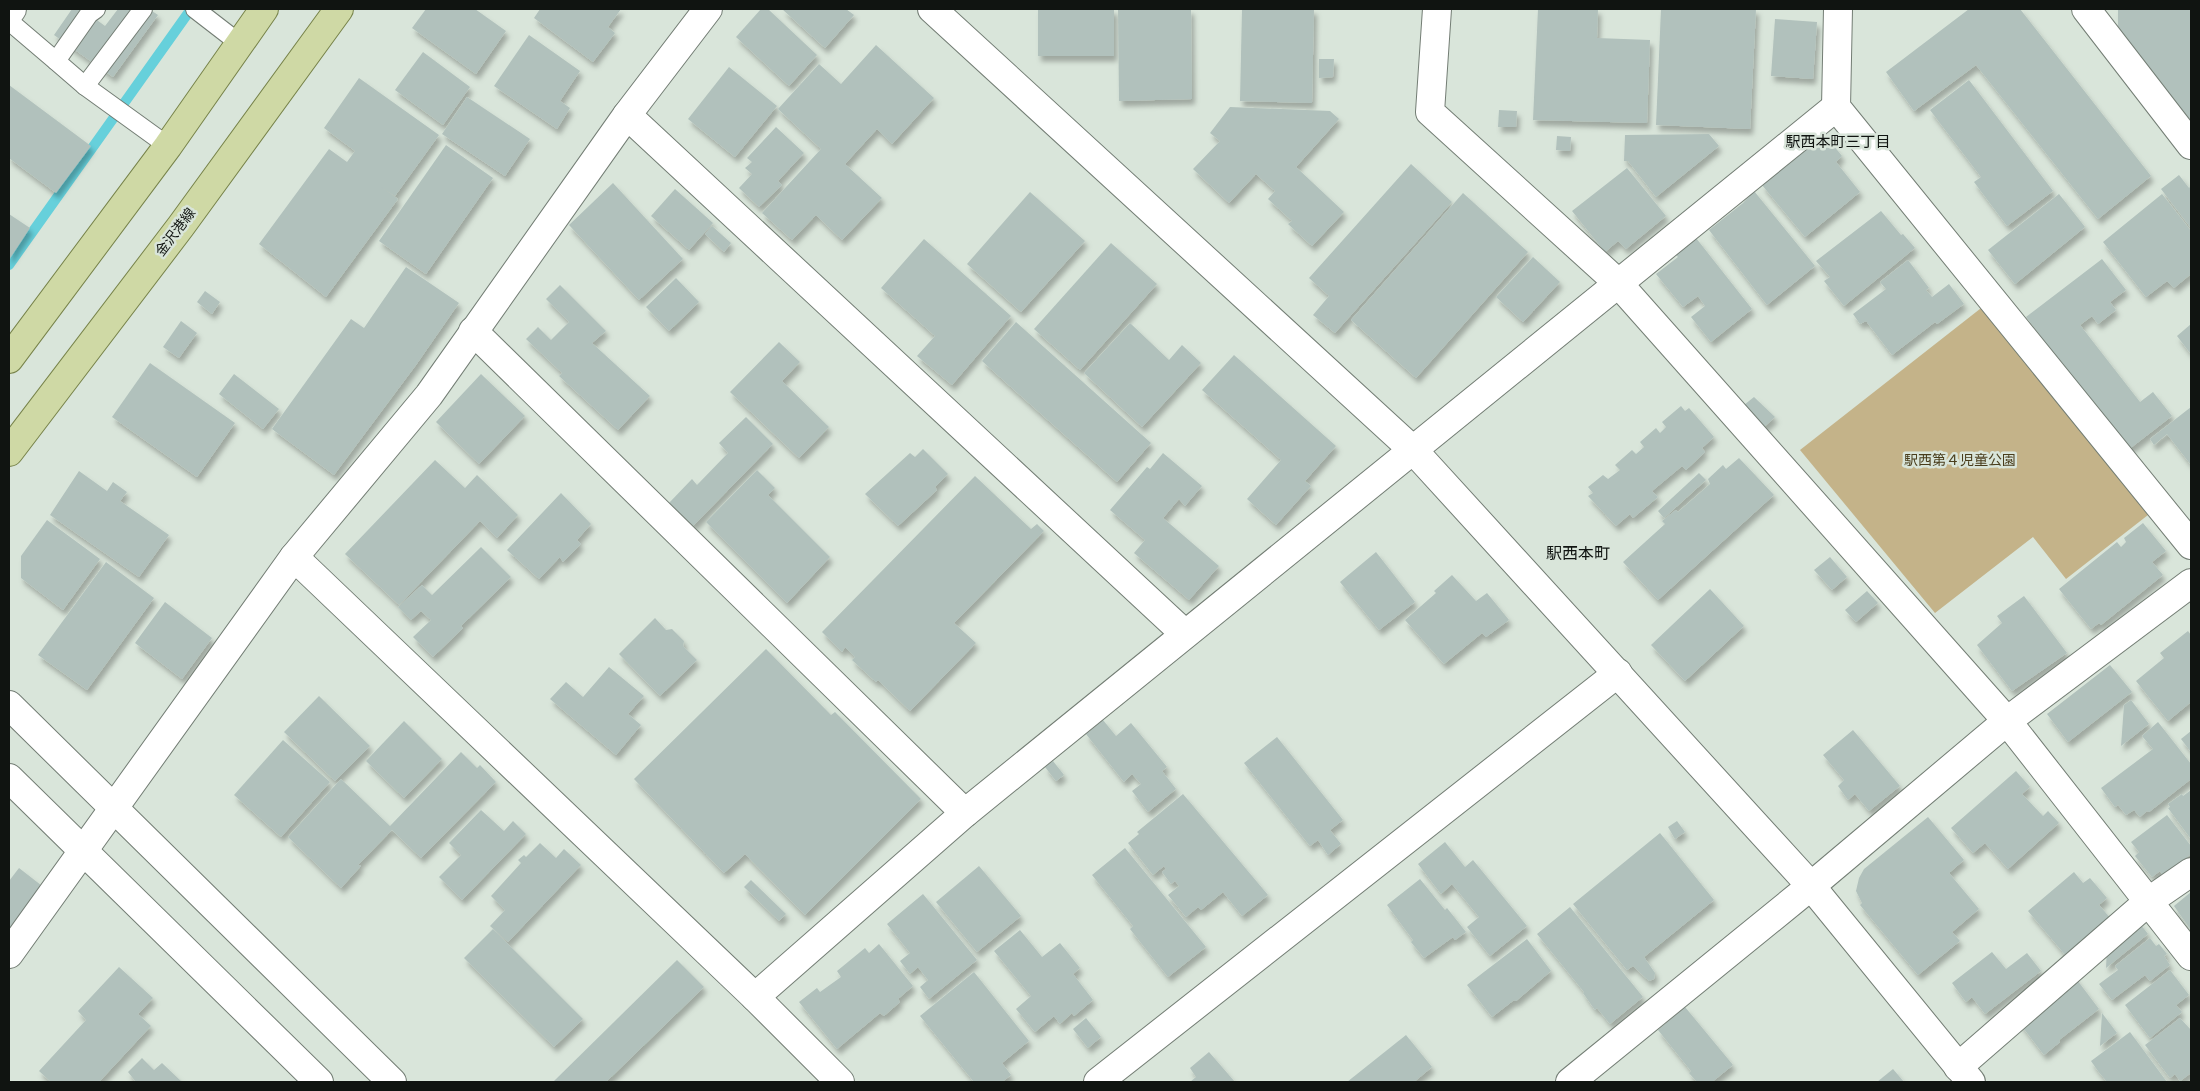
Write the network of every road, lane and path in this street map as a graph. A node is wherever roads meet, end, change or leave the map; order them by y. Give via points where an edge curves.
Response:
1 (12, 9) edge
2 (96, 9) edge
3 (143, 9) edge
4 (264, 9) edge
5 (339, 9) edge
6 (708, 9) edge
7 (932, 9) edge
8 (1437, 9) edge
9 (1838, 9) edge
10 (2086, 9) edge
11 (197, 11) edge
12 (9, 13) edge
13 (9, 21) edge
14 (239, 43) junction
15 (56, 61) junction
16 (85, 86) junction
17 (1836, 106) junction
18 (627, 115) junction
19 (2191, 144) edge
20 (168, 146) junction
21 (1617, 282) junction
22 (473, 331) junction
23 (9, 359) edge
24 (1414, 450) junction
25 (9, 452) edge
26 (2191, 545) edge
27 (294, 557) junction
28 (2191, 583) edge
29 (1185, 634) junction
30 (1618, 673) junction
31 (9, 706) edge
32 (2007, 721) junction
33 (9, 778) edge
34 (114, 808) junction
35 (965, 813) junction
36 (83, 851) junction
37 (2191, 872) edge
38 (1811, 886) junction
39 (2149, 901) junction
40 (9, 954) edge
41 (2191, 956) edge
42 (755, 997) junction
43 (1964, 1075) edge
44 (319, 1082) edge
45 (392, 1082) edge
46 (840, 1082) edge
47 (1098, 1082) edge
48 (1570, 1082) edge

1 - 12 street
2 - 15 lane
3 - 16 lane
4 - 14 main road
5 - 25 main road, 金沢港線
6 - 18 street
7 - 24 street
8 - 21 street via 1430,112
9 - 17 street
10 - 19 street
11 - 14 lane
13 - 15 lane
14 - 20 main road
15 - 16 lane
16 - 20 lane
17 - 21 street
17 - 26 street
18 - 22 street
18 - 29 street
20 - 23 main road
21 - 24 street
21 - 32 street
22 - 27 street via 429,395
22 - 35 street
24 - 29 street
24 - 30 street
27 - 34 street
27 - 42 street
28 - 32 street
29 - 35 street
30 - 38 street
30 - 47 street
31 - 34 street
32 - 38 street
32 - 39 street
33 - 36 street
34 - 36 street
34 - 45 street
35 - 42 street
36 - 40 street
36 - 44 street
37 - 39 street
38 - 43 street
38 - 48 street
39 - 41 street
39 - 43 street
42 - 46 street

